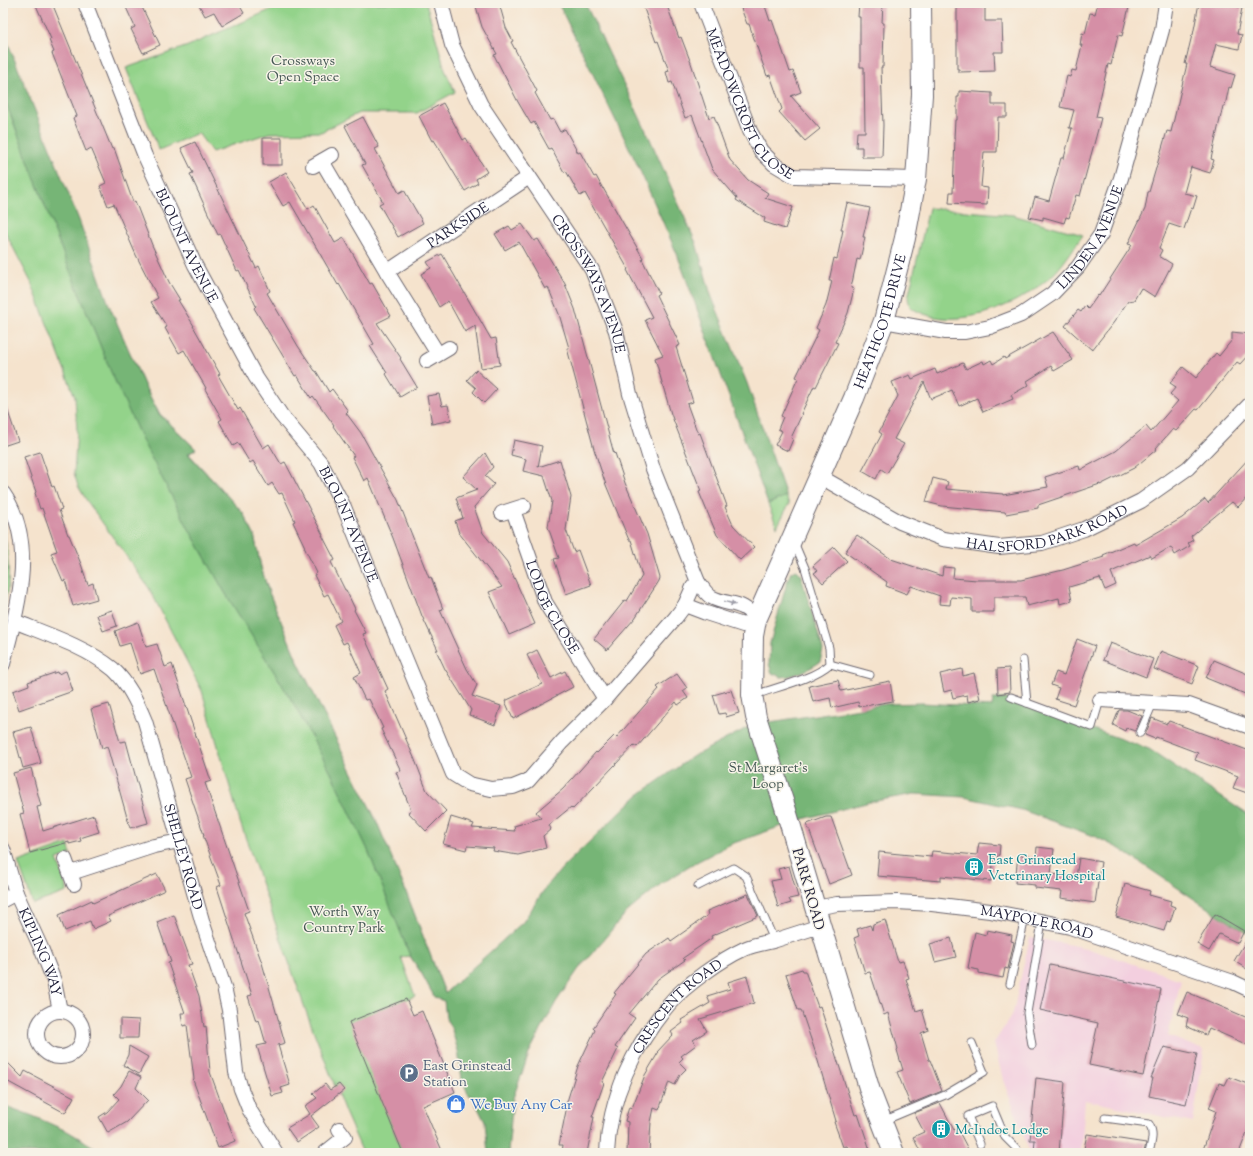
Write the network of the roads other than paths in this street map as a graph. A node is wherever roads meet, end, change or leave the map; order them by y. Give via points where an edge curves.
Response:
1 (85, 3) edge
2 (441, 3) edge
3 (701, 3) edge
4 (921, 3) edge
5 (1166, 3) edge
6 (322, 161) dead end
7 (529, 177) junction
8 (916, 179) junction
9 (387, 272) junction
10 (884, 321) junction
11 (438, 354) dead end
12 (1250, 404) edge
13 (819, 476) junction
14 (3, 493) edge
15 (513, 510) dead end
16 (792, 537) junction
17 (698, 582) junction
18 (685, 605) junction
19 (756, 620) junction
20 (14, 621) junction
21 (1023, 660) dead end
22 (3, 664) edge
23 (830, 664) junction
24 (870, 675) dead end
25 (752, 695) junction
26 (1011, 697) dead end
27 (605, 699) junction
28 (1100, 700) joint
29 (1027, 703) junction
30 (1153, 703) junction
31 (1250, 727) edge
32 (1140, 734) dead end
33 (180, 841) junction
34 (3, 849) edge
35 (65, 859) dead end
36 (698, 886) dead end
37 (16, 893) junction
38 (3, 900) edge
39 (818, 917) junction
40 (1025, 918) junction
41 (1042, 922) junction
42 (774, 940) junction
43 (1010, 984) dead end
44 (1250, 990) edge
45 (60, 1011) dead end
46 (972, 1043) dead end
47 (1032, 1045) dead end
48 (1105, 1118) dead end
49 (881, 1122) junction
50 (339, 1129) dead end
51 (980, 1144) dead end
52 (276, 1153) edge
53 (325, 1153) edge
54 (607, 1153) edge
55 (894, 1153) edge
56 (1019, 1153) edge
57 (1149, 1153) edge

1 - 27 street, BLOUNT AVENUE via 145,156 195,265 255,376 281,415 321,463 344,507 454,774 469,784 491,789 512,787 528,781
2 - 7 street, CROSSWAYS AVENUE via 452,46 481,106
3 - 8 street, MEADOWCROFT CLOSE via 750,131 761,151 774,164 794,176
4 - 8 street, HEATHCOTE DRIVE via 922,94
5 - 10 street, LINDEN AVENUE via 1162,30 1121,178 1101,234 1078,267 1052,294 1021,315 990,327 965,332 946,332
6 - 9 street
7 - 9 street, PARKSIDE
7 - 17 street, CROSSWAYS AVENUE via 592,270 616,331 630,394 653,469
8 - 10 street, HEATHCOTE DRIVE via 905,238
9 - 11 street
10 - 13 street, HEATHCOTE DRIVE via 854,398
12 - 13 street, HALSFORD PARK ROAD via 1188,468 1141,501 1084,529 1042,543 998,547 943,539 900,522
13 - 16 street, HEATHCOTE DRIVE
14 - 20 street via 16,521 22,551 22,570
15 - 27 street, LODGE CLOSE via 545,602
16 - 19 street, HEATHCOTE DRIVE
16 - 23 lane via 805,568 827,641
17 - 18 street, BLOUNT AVENUE
17 -> 19 street via 712,597 750,610
18 - 19 street via 743,625
18 - 27 street, BLOUNT AVENUE
19 - 25 street, PARK ROAD via 753,636
20 - 22 street
20 - 33 street, SHELLEY ROAD via 98,658 128,687 145,721
21 - 29 lane
23 - 24 lane
23 - 25 lane via 825,669 794,682
25 - 39 street, PARK ROAD via 761,734
26 - 29 lane
28 - 29 lane via 1092,727
28 - 30 street
30 - 31 street via 1189,706
30 - 32 lane
33 - 35 street via 154,846 72,878
33 - 52 street, SHELLEY ROAD via 202,924 224,987 236,1072 241,1089 249,1109
34 - 37 street, KIPLING WAY
36 - 42 lane via 734,868 746,876
37 - 38 street
37 - 45 street, KIPLING WAY via 54,980
39 - 40 street, MAYPOLE ROAD via 836,904 897,902 957,906
39 - 42 street, CRESCENT ROAD
39 - 49 street, PARK ROAD
40 - 41 street, MAYPOLE ROAD
40 - 43 lane
41 - 44 street, MAYPOLE ROAD via 1102,937
41 - 47 lane via 1027,1013
42 - 54 street, CRESCENT ROAD via 745,948 692,982 669,1003 627,1069 610,1122
46 - 49 lane via 984,1072 945,1096
48 - 57 lane via 1149,1124 1153,1136
49 - 55 street, PARK ROAD
50 - 53 street via 345,1137
51 - 56 lane via 968,1116 992,1106 1005,1137

